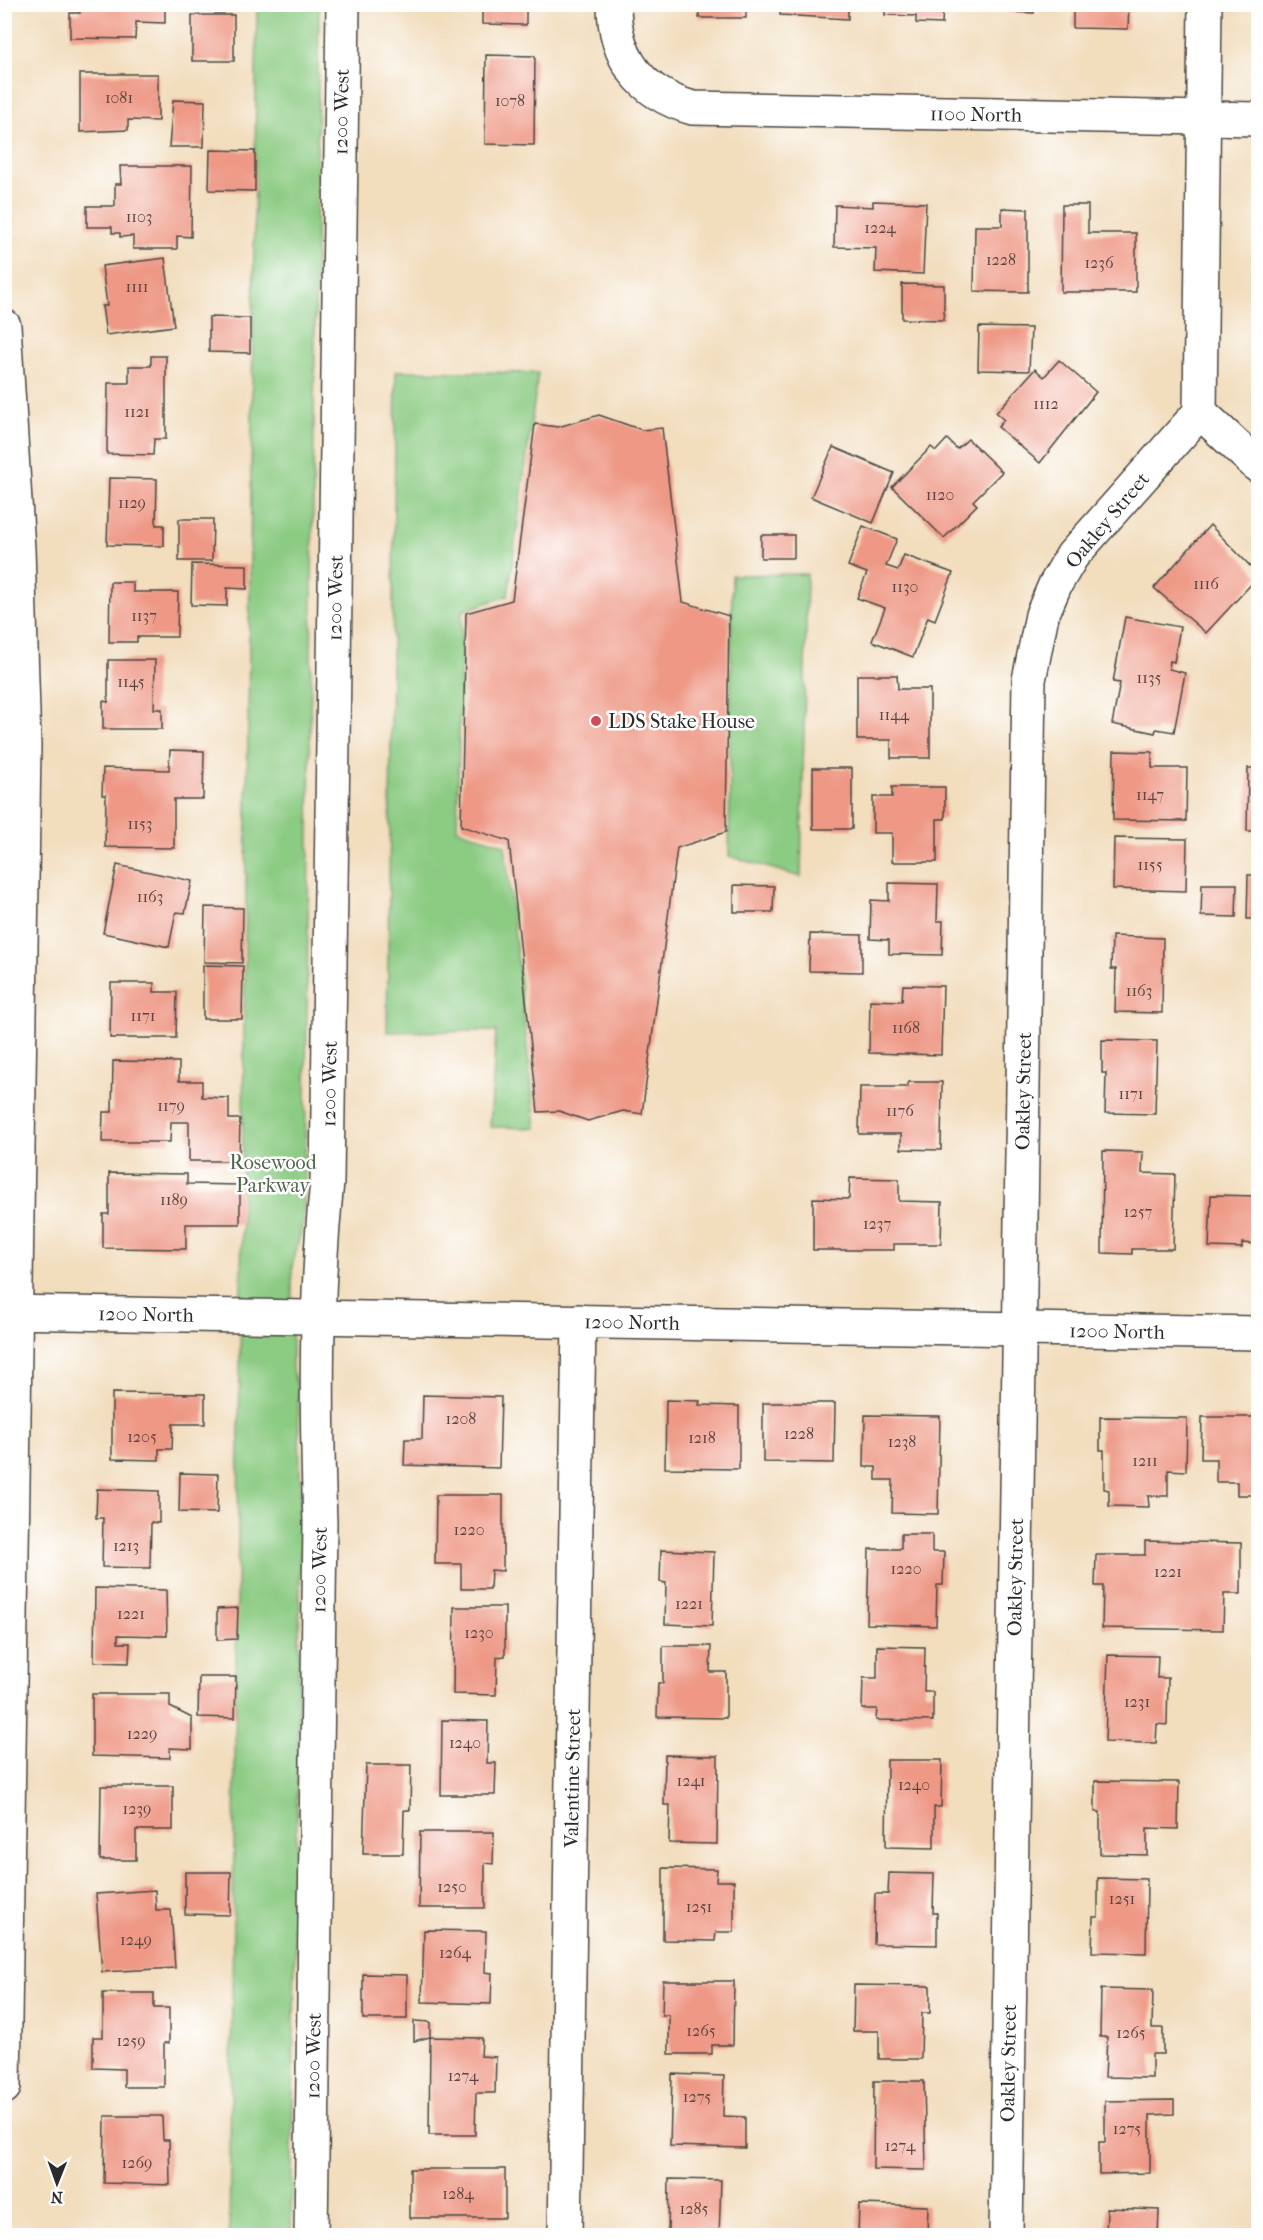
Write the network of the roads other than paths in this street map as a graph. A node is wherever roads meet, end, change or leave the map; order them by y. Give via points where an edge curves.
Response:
1 (343, 4) edge
2 (614, 4) edge
3 (1205, 4) edge
4 (1203, 118) junction
5 (1258, 119) edge
6 (4, 326) edge
7 (1200, 412) junction
8 (1258, 465) edge
9 (10, 1312) edge
10 (318, 1317) junction
11 (579, 1321) junction
12 (1019, 1329) junction
13 (1258, 1333) edge
14 (4, 2087) edge
15 (311, 2235) edge
16 (565, 2235) edge
17 (1006, 2235) edge

1 - 10 street, 1200 West via 327,1182
2 - 4 street, 1100 North via 616,31 634,73 670,102 693,108
3 - 4 street
4 - 5 street, 1100 North
4 - 7 street
6 - 9 street via 18,549 24,746
7 - 8 street
7 - 12 street, Oakley Street via 1072,556 1042,615 1034,647 1029,680
9 - 10 street, 1200 North
9 - 14 street
10 - 11 street, 1200 North
10 - 15 street, 1200 West via 320,1522
11 - 12 street, 1200 North
11 - 16 street, Valentine Street
12 - 13 street, 1200 North
12 - 17 street, Oakley Street

